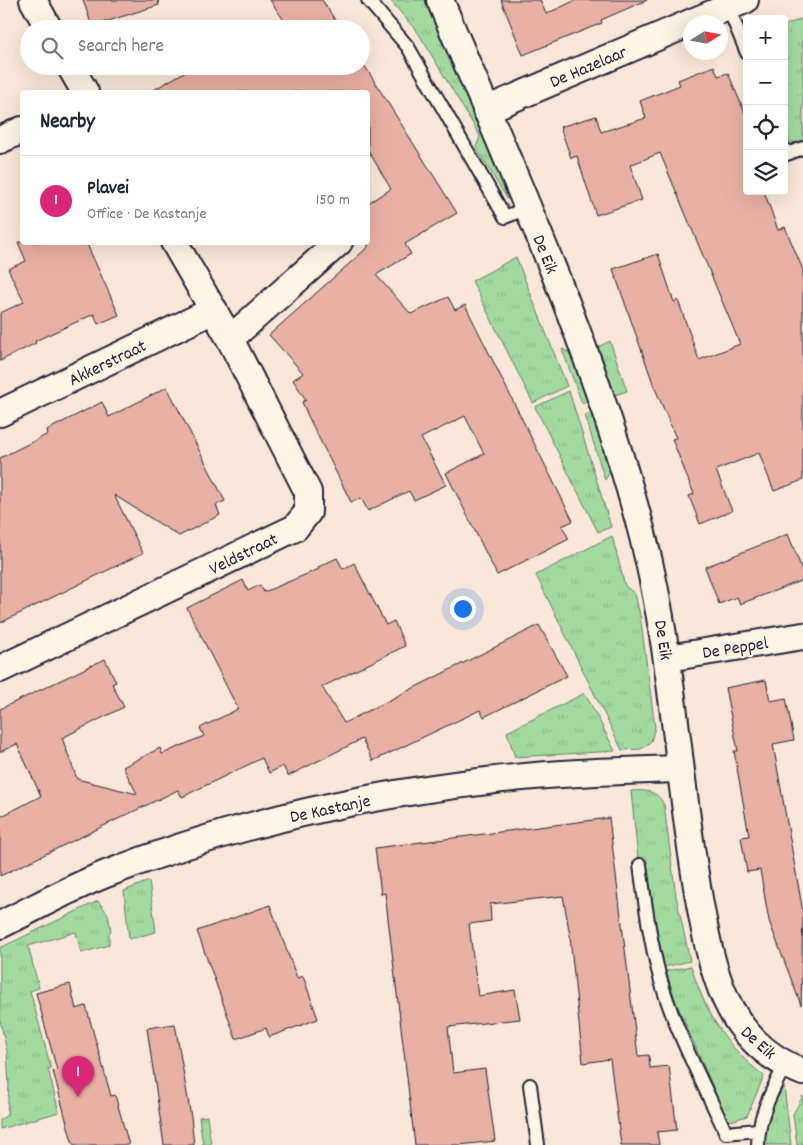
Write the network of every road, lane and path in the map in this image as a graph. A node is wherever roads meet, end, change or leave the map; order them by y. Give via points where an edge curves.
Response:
1 (33, 0) edge
2 (368, 0) edge
3 (440, 0) edge
4 (737, 4) edge
5 (710, 15) edge
6 (44, 20) edge
7 (683, 26) edge
8 (743, 34) edge
9 (75, 75) edge
10 (84, 90) edge
11 (486, 110) junction
12 (20, 131) edge
13 (0, 140) edge
14 (803, 148) edge
15 (785, 150) edge
16 (527, 208) junction
17 (176, 245) edge
18 (335, 245) edge
19 (214, 310) junction
20 (230, 339) junction
21 (0, 414) edge
22 (803, 636) edge
23 (668, 658) junction
24 (0, 669) edge
25 (680, 769) junction
26 (640, 865) dead end
27 (0, 925) edge
28 (794, 1069) edge
29 (530, 1085) dead end
30 (758, 1130) junction
31 (538, 1145) edge
32 (758, 1145) edge

1 - 6 street
2 - 16 lane via 408,47 506,217
3 - 11 street, De Eik
4 - 5 street, De Hazelaar
4 - 8 lane, De Hazelaar
7 - 11 street, De Hazelaar
9 - 10 street
11 - 16 street, De Eik
12 - 13 street
14 - 15 lane via 787,154
16 - 23 street, De Eik via 604,402 643,537
17 - 19 street, Veldstraat
18 - 20 street
19 - 20 street, Veldstraat
19 - 21 street, Akkerstraat
20 - 24 street, Veldstraat via 308,492 308,512 295,528
22 - 23 street, De Peppel
23 - 25 street, De Eik
25 - 27 street, De Kastanje via 489,780 396,794 282,818 229,832 104,875
25 - 28 street, De Eik via 702,916 721,989 738,1025 759,1045
26 - 30 lane via 645,909 660,979 678,1029 726,1133
28 - 30 lane, De Eik via 766,1104
29 - 31 lane
30 - 32 lane, De Eik

